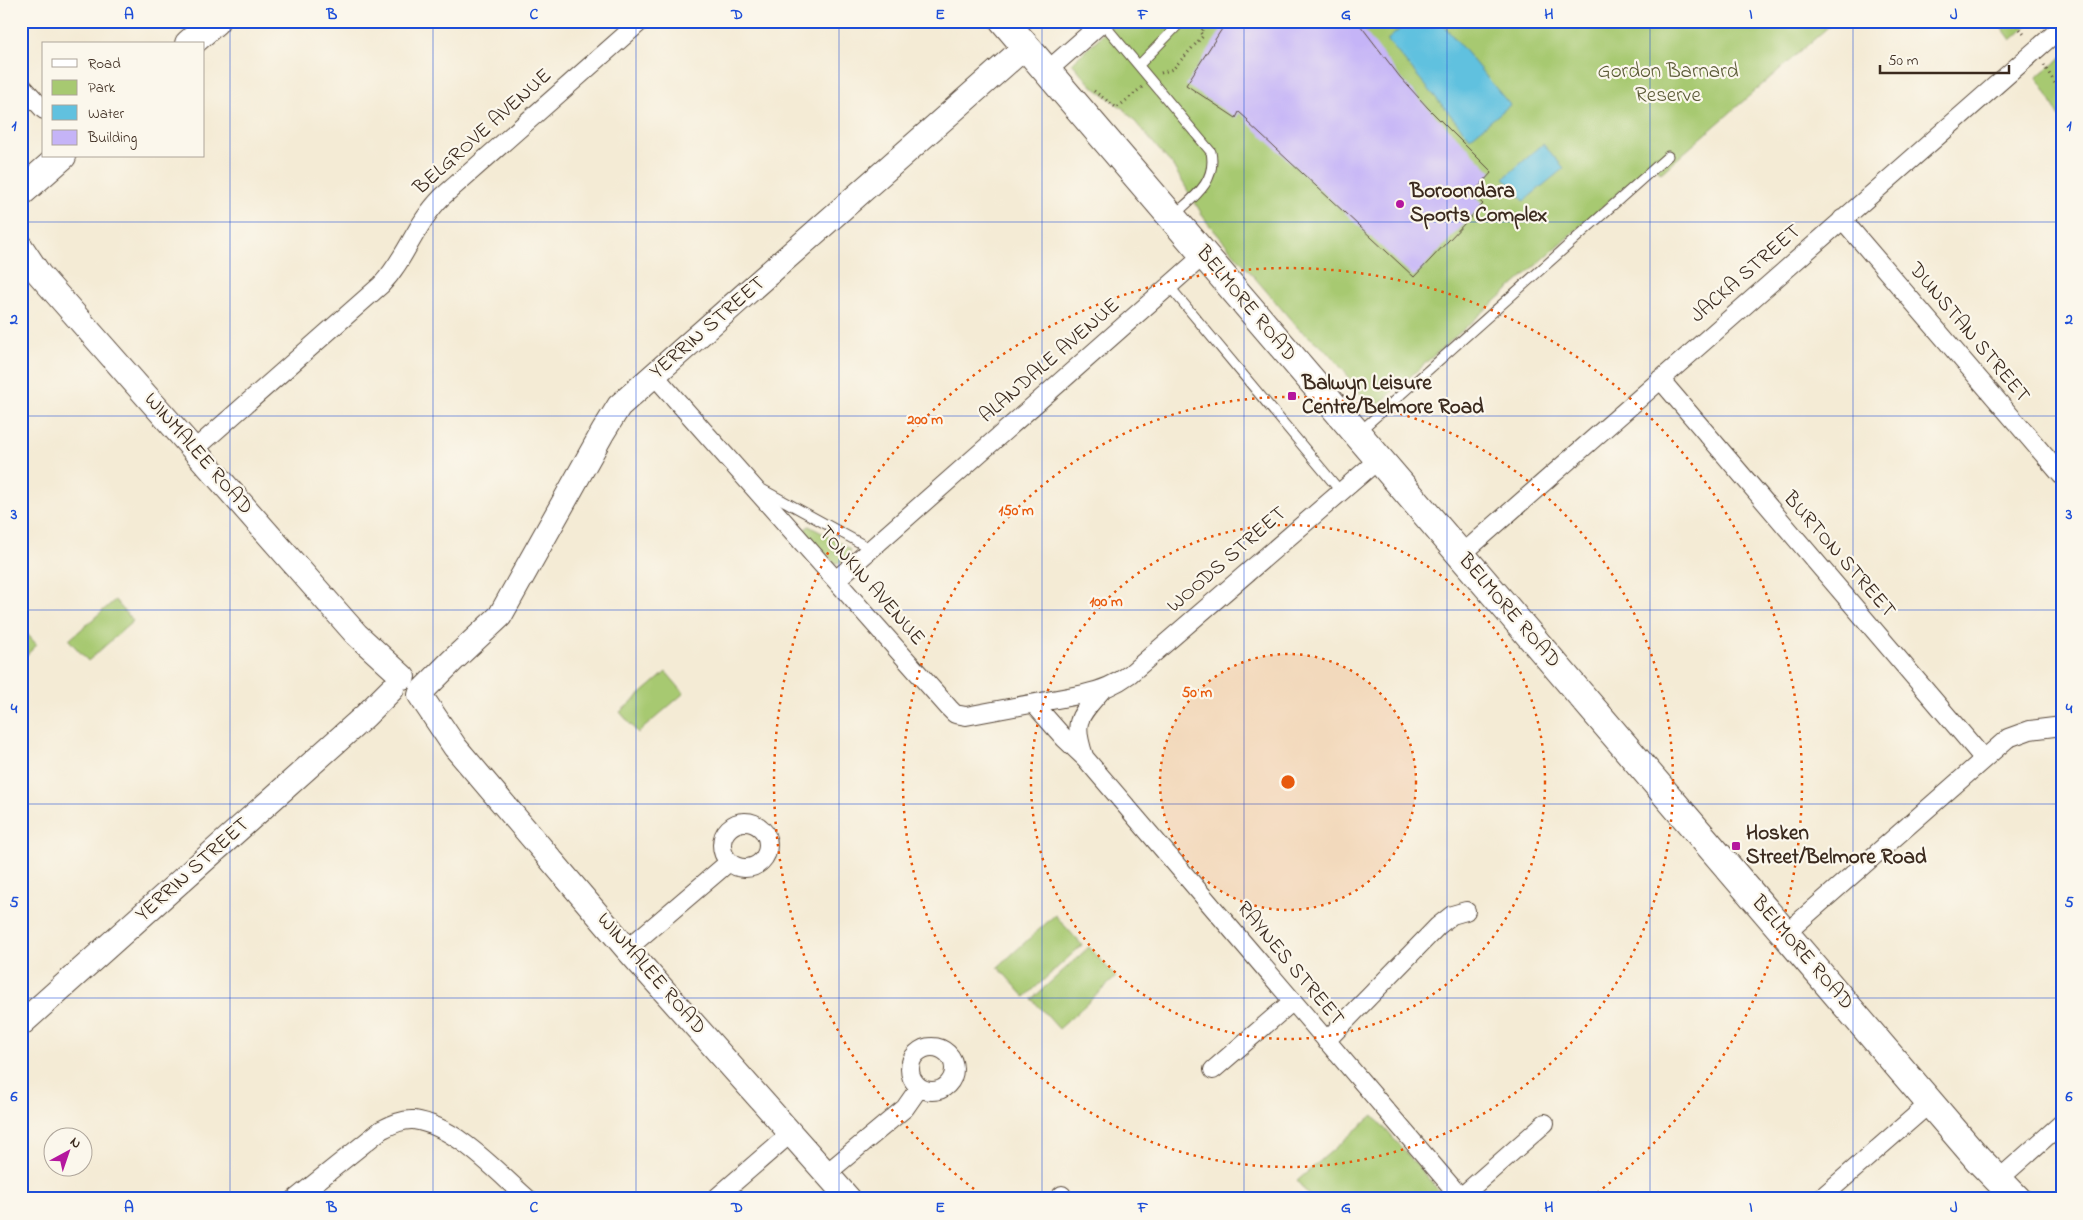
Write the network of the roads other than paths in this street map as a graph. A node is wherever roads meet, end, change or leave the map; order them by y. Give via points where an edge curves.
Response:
1 (215, 21) edge
2 (641, 21) edge
3 (1004, 21) edge
4 (1182, 21) edge
5 (1103, 22) edge
6 (2062, 27) edge
7 (191, 42) edge
8 (1026, 46) junction
9 (1139, 66) junction
10 (1047, 71) junction
11 (21, 84) edge
12 (42, 108) edge
13 (1668, 156) dead end
14 (60, 158) edge
15 (21, 192) edge
16 (1172, 217) junction
17 (1842, 219) junction
18 (21, 247) edge
19 (1204, 255) junction
20 (30, 267) edge
21 (1169, 286) junction
22 (654, 375) junction
23 (1660, 379) junction
24 (1357, 434) junction
25 (194, 450) junction
26 (1379, 459) junction
27 (2062, 476) edge
28 (750, 482) junction
29 (1341, 492) junction
30 (871, 549) junction
31 (1461, 555) junction
32 (836, 580) junction
33 (1102, 690) junction
34 (406, 691) junction
35 (1034, 704) junction
36 (2062, 726) edge
37 (1085, 758) junction
38 (1984, 759) junction
39 (729, 862) dead end
40 (1466, 911) dead end
41 (1785, 934) junction
42 (627, 949) junction
43 (1293, 1002) junction
44 (21, 1024) edge
45 (1326, 1041) junction
46 (1213, 1070) dead end
47 (919, 1088) dead end
48 (1930, 1103) junction
49 (1545, 1123) dead end
50 (2062, 1123) edge
51 (791, 1133) junction
52 (827, 1174) junction
53 (1998, 1180) junction
54 (1462, 1198) edge
55 (294, 1199) edge
56 (528, 1199) edge
57 (715, 1199) edge
58 (849, 1199) edge
59 (1820, 1199) edge
60 (2017, 1199) edge

1 - 7 main road
2 - 25 street, BELGROVE AVENUE via 442,197 427,212 381,285
3 - 8 main road, BELMORE ROAD
4 - 9 lane
5 - 9 lane
5 - 10 street
6 - 17 street, JACKA STREET
8 - 10 main road, BELMORE ROAD
8 - 22 street, YERRIN STREET
9 - 16 lane via 1211,152 1212,166 1204,187
10 - 16 main road, BELMORE ROAD
11 - 12 street
13 - 24 lane
14 - 15 main road
16 - 19 main road, BELMORE ROAD
17 - 23 street, JACKA STREET
17 - 27 street, DUNSTAN STREET
18 - 20 street, WINMALEE ROAD
19 - 21 street, ALANDALE AVENUE
19 - 24 main road, BELMORE ROAD
20 - 25 street, WINMALEE ROAD
21 - 29 lane
21 - 30 street, ALANDALE AVENUE
22 - 28 street, TONKIN AVENUE
22 - 34 street, YERRIN STREET via 614,413 500,616 452,660
23 - 31 street, JACKA STREET
23 - 38 street, BURTON STREET
24 - 26 main road, BELMORE ROAD
25 - 34 street, WINMALEE ROAD
26 - 29 street, WOODS STREET
26 - 31 main road, BELMORE ROAD
28 - 30 lane
28 - 32 street, TONKIN AVENUE
29 - 33 street, WOODS STREET via 1130,674
30 - 32 street, ALANDALE AVENUE
31 - 41 main road, BELMORE ROAD
32 - 35 street, TONKIN AVENUE via 955,714 974,715
33 - 35 street, TONKIN AVENUE
33 - 37 street, RAYNES STREET via 1079,721 1078,737
34 - 42 street, WINMALEE ROAD
34 - 44 street, YERRIN STREET via 365,716
35 - 37 street, RAYNES STREET
36 - 38 street via 2014,734
37 - 43 street, RAYNES STREET
38 - 41 street
39 - 42 street
40 - 45 street via 1452,915 1438,926
41 - 48 main road, BELMORE ROAD
42 - 51 street, WINMALEE ROAD
43 - 45 street, RAYNES STREET
43 - 46 street
45 - 54 street, RAYNES STREET
47 - 52 street via 905,1108
48 - 53 main road, BELMORE ROAD
48 - 59 street
49 - 54 street
50 - 53 street
51 - 52 street, WINMALEE ROAD
51 - 57 street
52 - 58 street, WINMALEE ROAD
53 - 60 main road, BELMORE ROAD
55 - 56 street via 381,1130 396,1122 413,1120 459,1139

